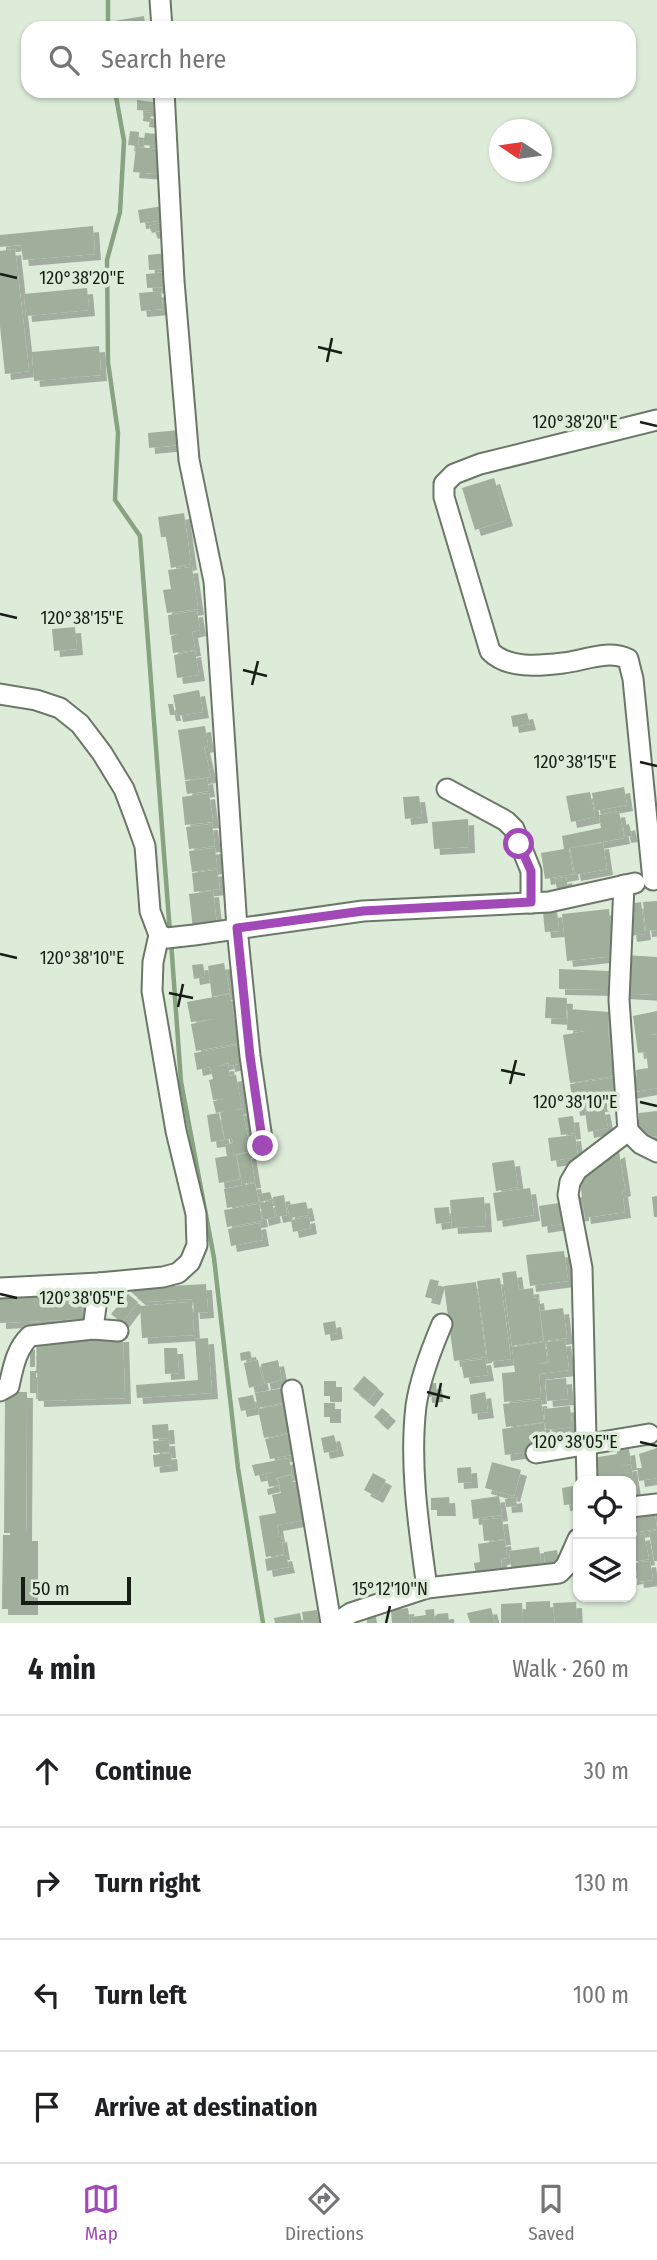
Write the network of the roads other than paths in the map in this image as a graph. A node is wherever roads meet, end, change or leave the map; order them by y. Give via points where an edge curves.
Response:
1 (160, 0) edge
2 (162, 21) edge
3 (164, 98) edge
4 (657, 420) edge
5 (0, 694) edge
6 (447, 789) dead end
7 (655, 880) edge
8 (624, 886) junction
9 (531, 902) junction
10 (237, 928) junction
11 (163, 936) junction
12 (628, 1131) junction
13 (263, 1146) dead end
14 (657, 1152) edge
15 (99, 1283) junction
16 (0, 1288) edge
17 (442, 1324) dead end
18 (93, 1329) junction
19 (118, 1331) dead end
20 (292, 1390) dead end
21 (0, 1391) edge
22 (649, 1434) dead end
23 (585, 1444) junction
24 (536, 1452) dead end
25 (587, 1476) edge
26 (657, 1504) edge
27 (636, 1506) edge
28 (573, 1550) edge
29 (427, 1588) junction
30 (334, 1623) edge

1 - 2 street
3 - 10 street via 189,460 214,581
4 - 7 street via 480,464 454,474 444,484 466,573 490,651 497,658 509,664 563,663 613,655 628,659
5 - 11 street via 60,708 80,724 102,753 124,789 145,846 150,911
6 - 9 street via 514,829 531,871
7 - 8 street
8 - 9 street
8 - 12 street via 619,1000
9 - 10 street via 363,911
10 - 11 street
10 - 13 street
11 - 15 street via 153,961 152,991 176,1131 196,1214 197,1245 190,1262 178,1273
12 - 14 street
12 - 23 street via 577,1170 568,1195 582,1268
15 - 16 street
15 - 18 street
17 - 29 street via 416,1404 415,1485
18 - 19 street
18 - 21 street via 30,1336 14,1363 9,1386
20 - 30 street
22 - 23 street
23 - 24 street
23 - 25 street
26 - 27 street
28 - 29 street via 559,1573
29 - 30 street

